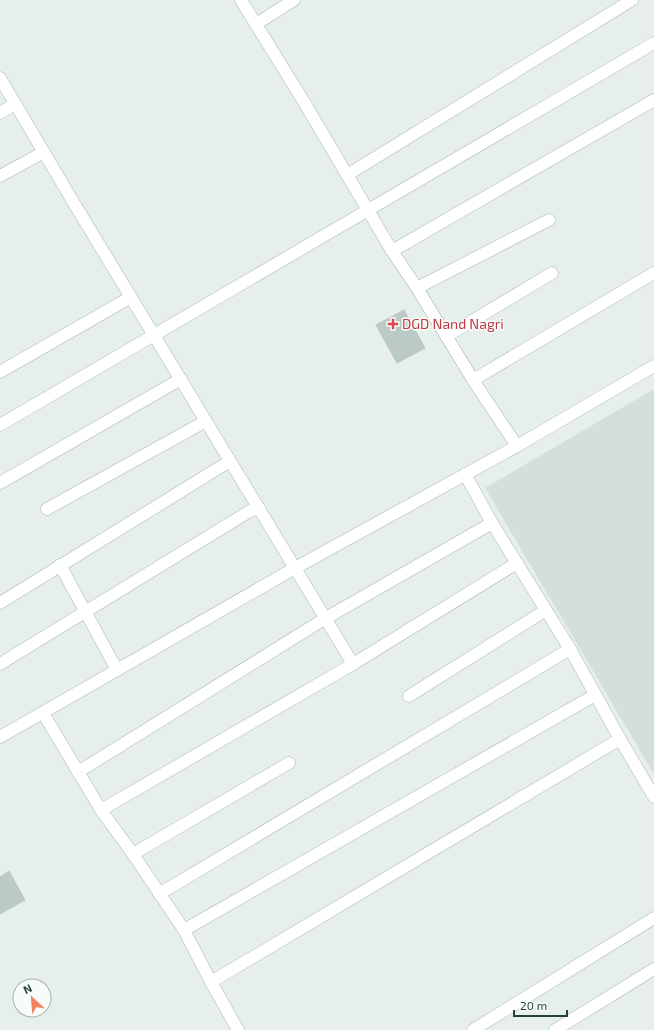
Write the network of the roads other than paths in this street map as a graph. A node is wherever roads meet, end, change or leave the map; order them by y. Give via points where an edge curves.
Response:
1 (241, 0) edge
2 (294, 0) edge
3 (632, 0) edge
4 (256, 24) junction
5 (654, 43) edge
6 (0, 78) edge
7 (654, 100) edge
8 (15, 104) junction
9 (0, 113) edge
10 (44, 152) junction
11 (347, 175) junction
12 (0, 176) edge
13 (368, 210) junction
14 (549, 220) dead end
15 (392, 251) junction
16 (552, 273) dead end
17 (654, 273) edge
18 (417, 288) junction
19 (131, 297) junction
20 (154, 335) junction
21 (447, 336) junction
22 (654, 366) edge
23 (0, 372) edge
24 (181, 379) junction
25 (473, 380) junction
26 (206, 421) junction
27 (0, 425) edge
28 (517, 446) junction
29 (230, 461) junction
30 (465, 474) junction
31 (0, 483) edge
32 (259, 508) junction
33 (47, 509) dead end
34 (492, 523) junction
35 (517, 563) junction
36 (60, 565) junction
37 (295, 568) junction
38 (0, 603) edge
39 (546, 610) junction
40 (86, 611) junction
41 (326, 618) junction
42 (570, 650) junction
43 (0, 664) edge
44 (354, 664) junction
45 (117, 670) junction
46 (595, 695) junction
47 (408, 696) dead end
48 (43, 712) junction
49 (0, 737) edge
50 (620, 739) junction
51 (289, 763) dead end
52 (78, 772) junction
53 (654, 797) edge
54 (101, 810) junction
55 (134, 854) junction
56 (159, 894) junction
57 (654, 918) edge
58 (184, 930) junction
59 (654, 969) edge
60 (210, 982) junction
61 (238, 1030) edge
62 (473, 1030) edge
63 (555, 1030) edge

1 - 4 street
2 - 4 street
3 - 11 street
4 - 11 street
5 - 13 street
6 - 8 street
7 - 15 street
8 - 9 street
8 - 10 street
10 - 12 street
10 - 19 street
11 - 13 street
13 - 15 street
13 - 20 street
14 - 18 street
15 - 18 street
16 - 21 street
17 - 25 street
18 - 21 street
19 - 20 street
19 - 23 street
20 - 24 street
20 - 27 street
21 - 25 street
22 - 28 street
24 - 26 street
24 - 31 street
25 - 28 street
26 - 29 street
26 - 33 street
28 - 30 street
29 - 32 street
29 - 36 street
30 - 34 street
30 - 37 street
32 - 37 street
32 - 40 street via 250,511
34 - 35 street
34 - 41 street
35 - 39 street
35 - 44 street
36 - 38 street
36 - 40 street
37 - 41 street
37 - 45 street
39 - 42 street
39 - 47 street
40 - 43 street
40 - 45 street
41 - 44 street
41 - 52 street
42 - 46 street
42 - 56 street
44 - 54 street
45 - 48 street
46 - 50 street
46 - 58 street
48 - 49 street
48 - 52 street
50 - 53 street
50 - 60 street
51 - 55 street
52 - 54 street
54 - 55 street
55 - 56 street
56 - 58 street
57 - 62 street
58 - 60 street
59 - 63 street
60 - 61 street

